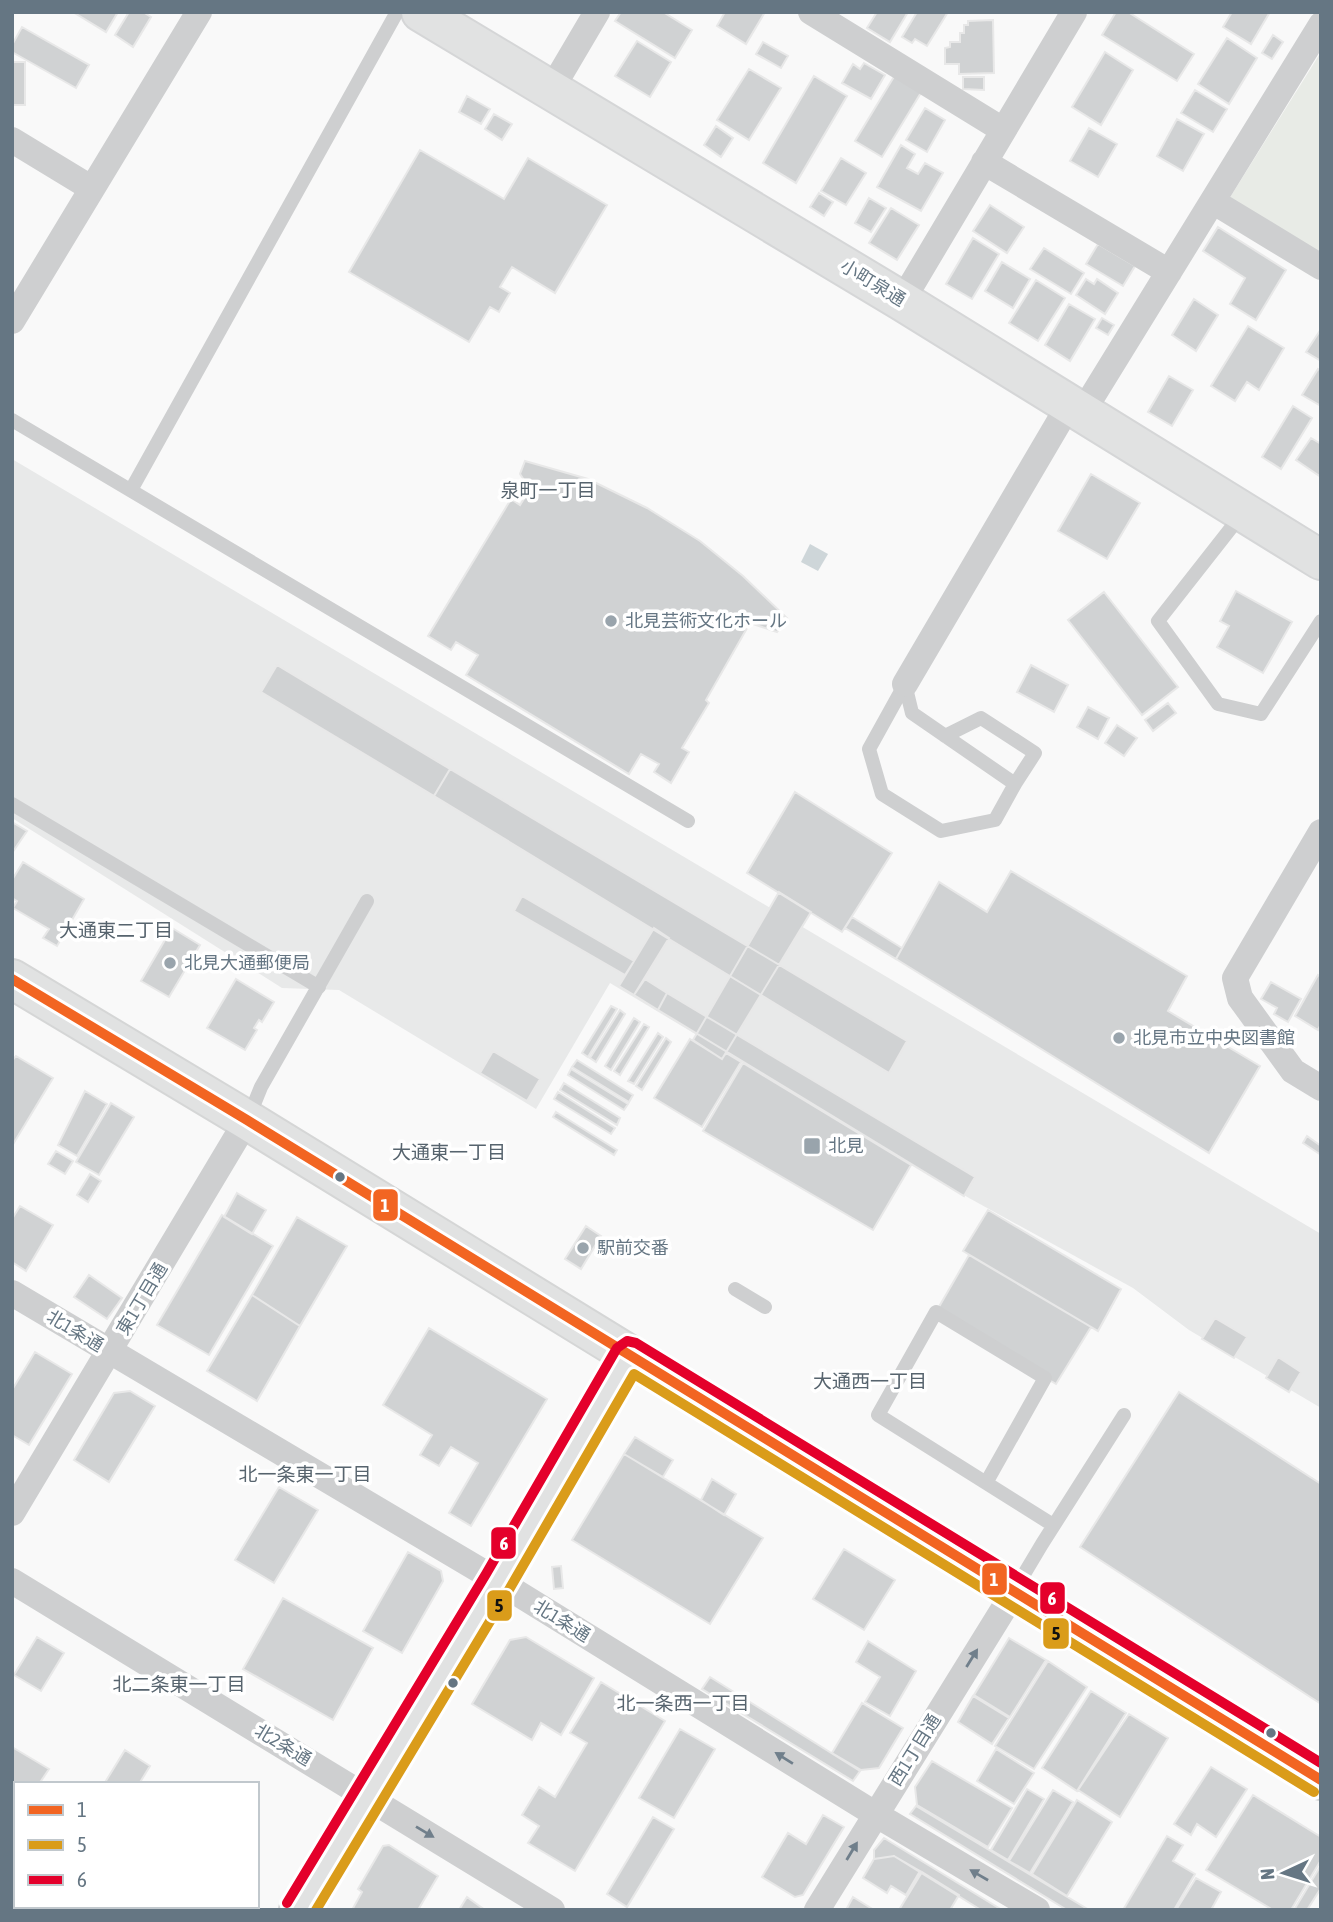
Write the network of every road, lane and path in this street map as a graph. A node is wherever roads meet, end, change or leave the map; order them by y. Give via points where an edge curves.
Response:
1 (199, 12) edge
2 (397, 12) edge
3 (597, 12) edge
4 (811, 12) edge
5 (1074, 12) edge
6 (436, 16) edge
7 (1321, 24) edge
8 (551, 90) junction
9 (1003, 131) junction
10 (12, 140) edge
11 (984, 162) junction
12 (91, 188) junction
13 (1214, 202) junction
14 (1321, 267) edge
15 (1169, 272) junction
16 (902, 301) junction
17 (12, 321) edge
18 (1076, 409) junction
19 (12, 420) edge
20 (131, 490) junction
21 (1244, 512) junction
22 (1321, 559) edge
23 (1321, 621) edge
24 (905, 684) junction
25 (945, 736) junction
26 (1014, 784) junction
27 (12, 804) edge
28 (688, 821) dead end
29 (1321, 832) edge
30 (367, 901) dead end
31 (12, 979) edge
32 (319, 987) junction
33 (1321, 1088) edge
34 (247, 1120) junction
35 (735, 1289) dead end
36 (12, 1293) edge
37 (765, 1307) dead end
38 (110, 1352) junction
39 (629, 1355) junction
40 (1124, 1415) dead end
41 (986, 1483) junction
42 (12, 1513) edge
43 (1053, 1525) junction
44 (12, 1581) edge
45 (498, 1581) junction
46 (1014, 1592) junction
47 (1321, 1780) edge
48 (367, 1797) junction
49 (875, 1814) junction
50 (299, 1910) edge
51 (552, 1910) edge
52 (817, 1910) edge
53 (1037, 1910) edge

1 - 12 street
2 - 20 lane
3 - 8 street
4 - 9 street
5 - 9 street
6 - 8 main road, 小町泉通
7 - 13 street
8 - 16 main road, 小町泉通
9 - 11 street
10 - 12 street
11 - 15 street
11 - 16 street
12 - 17 street
13 - 14 street
13 - 15 street
15 - 18 street
16 - 18 main road, 小町泉通
18 - 21 main road, 小町泉通
18 - 24 street
19 - 20 lane
20 - 28 lane
21 - 22 main road, 小町泉通
21 - 23 lane via 1158,621 1218,704 1261,715
24 - 25 lane via 912,713
24 - 26 lane via 869,750 882,794 941,831 995,820
25 - 26 lane
25 - 26 lane via 981,718 1035,753
27 - 32 lane
29 - 33 street via 1235,978 1240,998 1293,1071
30 - 32 lane
31 - 34 main road
32 - 34 lane
34 - 38 street, 東1丁目通
34 - 39 main road
35 - 37 lane
36 - 38 street, 北1条通
38 - 42 street, 東1丁目通
38 - 45 street, 北1条通
39 - 45 main road
39 - 46 main road
40 - 43 lane
41 - 41 lane via 878,1415 936,1312 1045,1378
41 - 43 lane
43 - 46 lane
44 - 48 street, 北2条通
45 - 48 main road
49 -> 45 street, 北1条通
46 - 47 main road
49 -> 46 street, 西1丁目通
48 - 50 main road
48 -> 51 street, 北2条通
52 -> 49 street, 西1丁目通
53 -> 49 street, 北1条通

